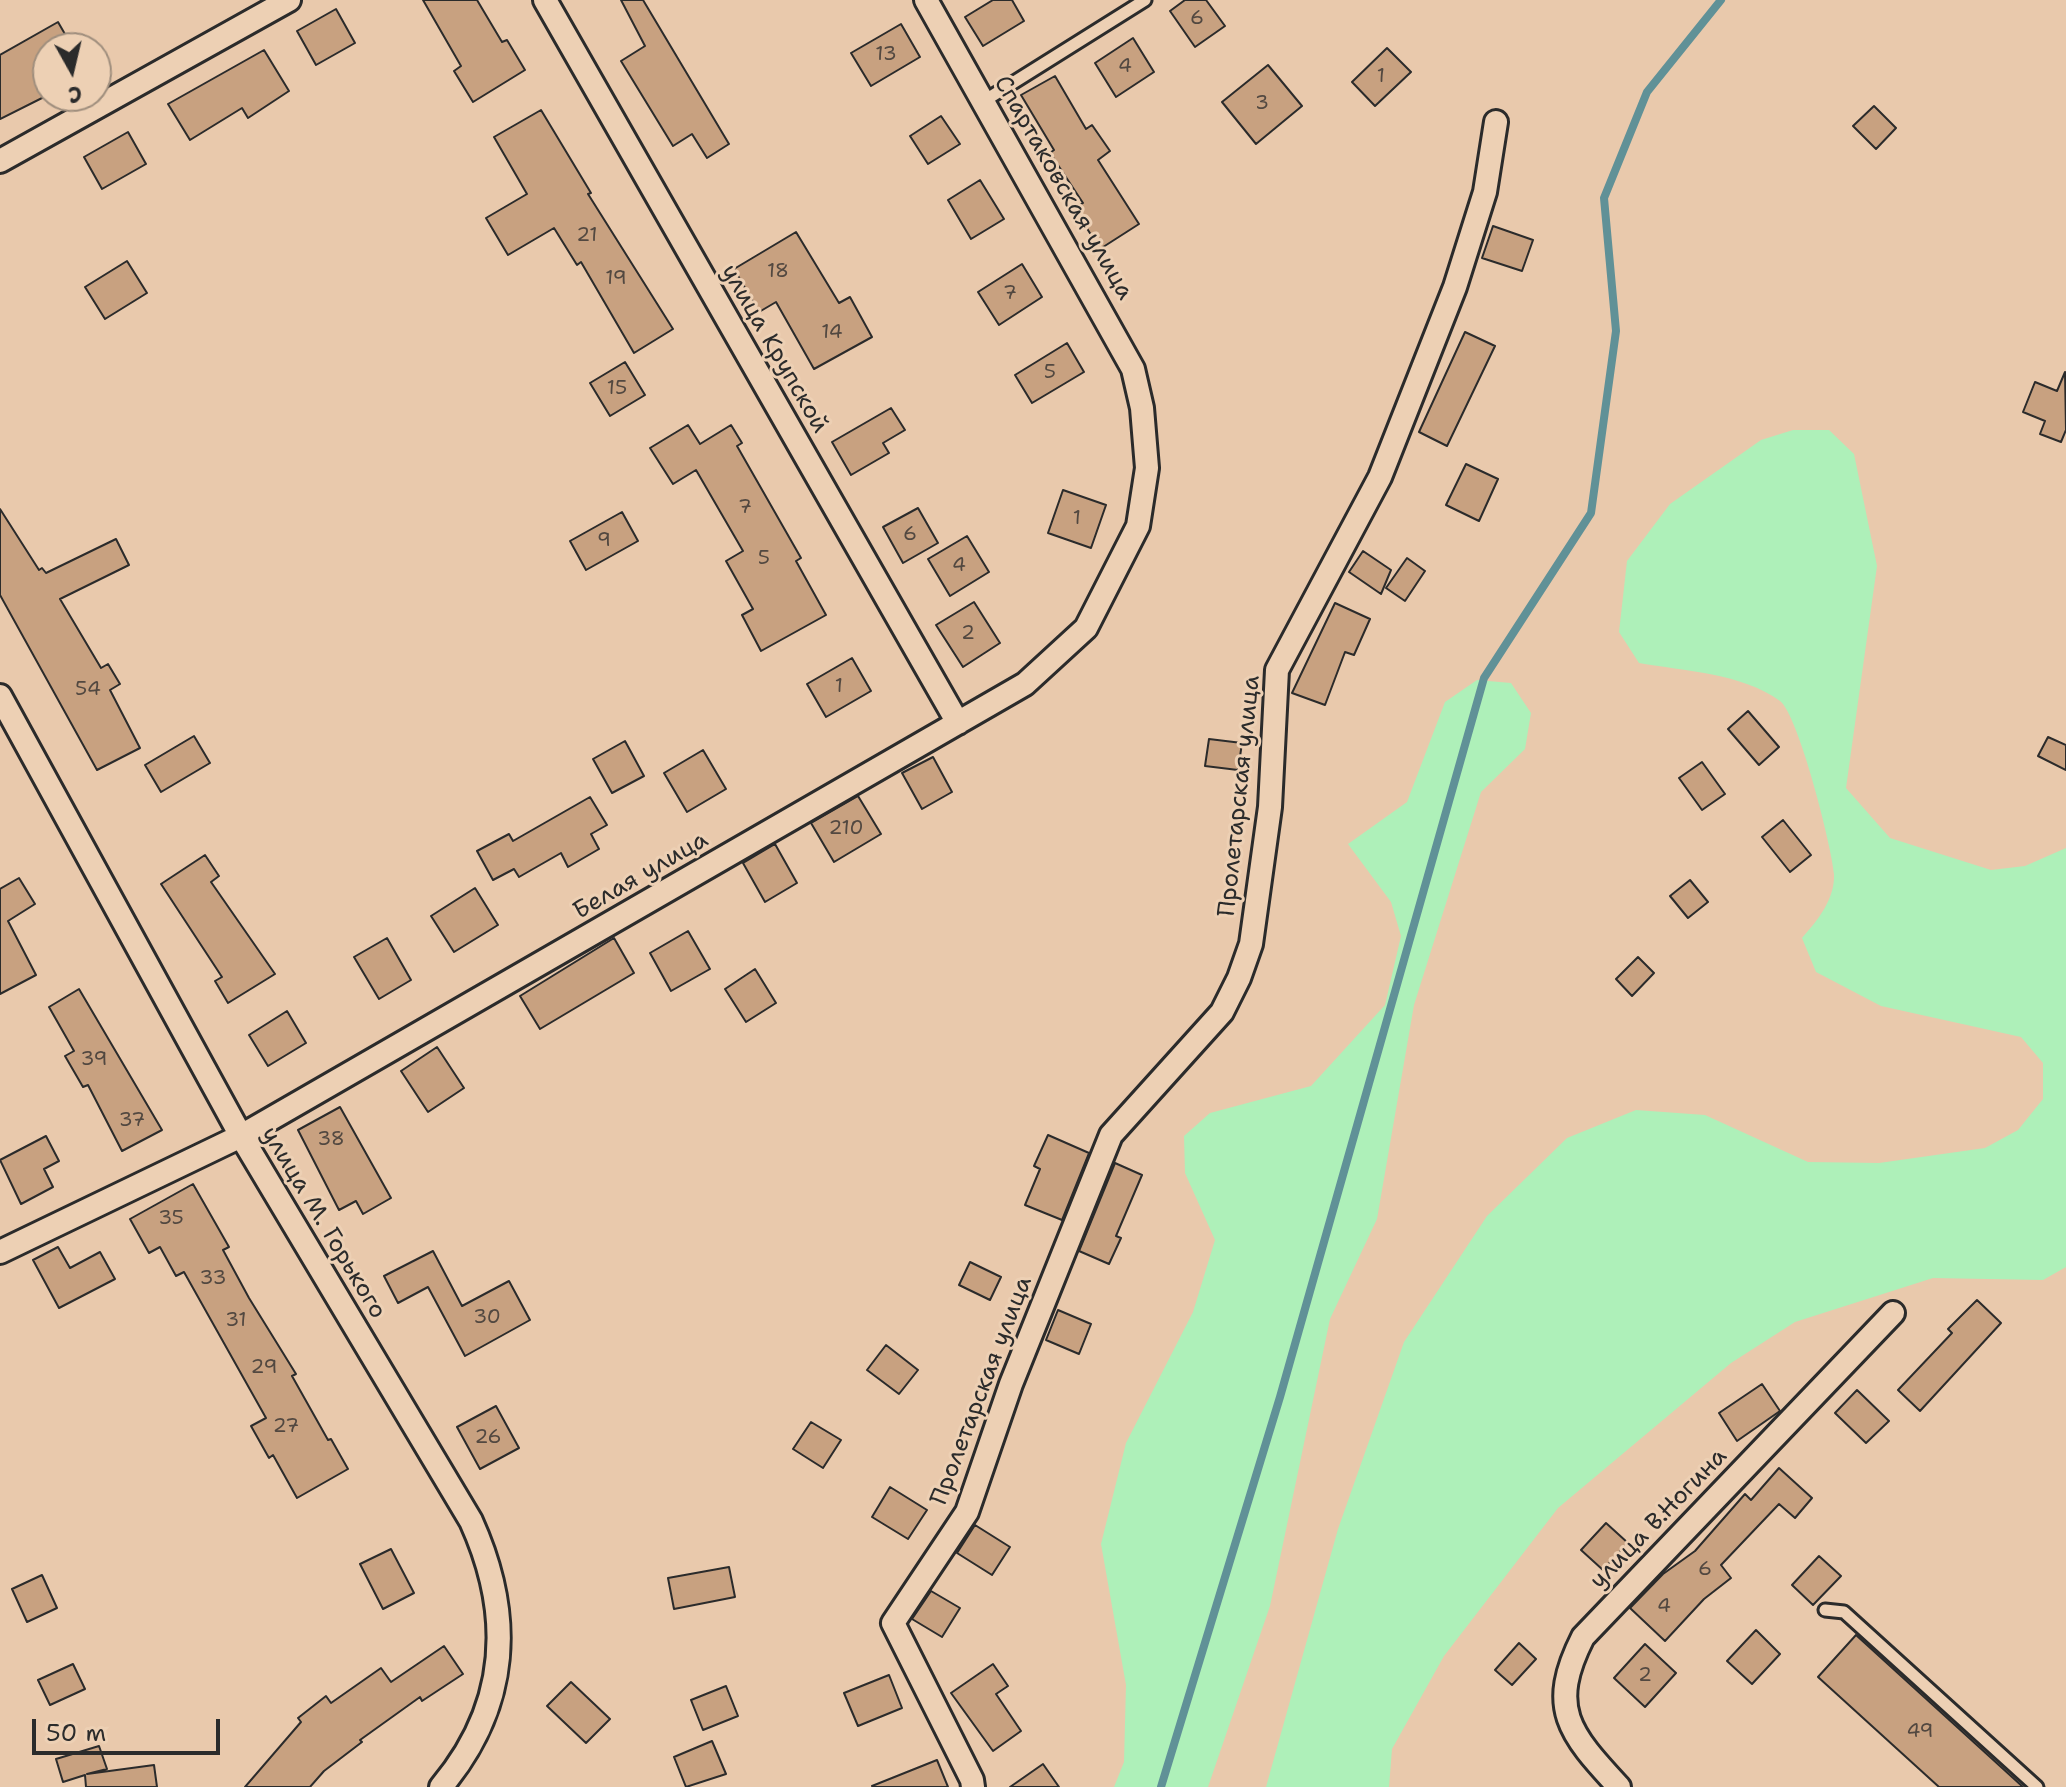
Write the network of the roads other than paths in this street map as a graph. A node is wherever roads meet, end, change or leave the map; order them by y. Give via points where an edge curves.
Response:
1 (289, 0) edge
2 (545, 0) edge
3 (926, 0) edge
4 (1145, 0) edge
5 (984, 101) junction
6 (1496, 122) dead end
7 (0, 161) edge
8 (1142, 408) joint
9 (0, 696) edge
10 (958, 723) junction
11 (241, 1136) junction
12 (0, 1252) edge
13 (1893, 1313) dead end
14 (1825, 1610) dead end
15 (441, 1787) edge
16 (973, 1787) edge
17 (1619, 1787) edge
18 (2037, 1787) edge

1 - 7 street
2 - 10 street, улица Крупской
3 - 5 street, Спартаковская улица
4 - 5 lane
5 - 8 street, Спартаковская улица via 1113,328 1133,369
6 - 16 street, Пролетарская улица via 1485,192 1455,287 1380,477 1277,670 1270,807 1251,944 1239,978 1222,1012 1111,1135 1011,1384 967,1512 893,1623
8 - 10 street, Белая улица via 1147,468 1138,526 1086,628 1025,684
9 - 11 street, улица М. Горького
10 - 11 street, Белая улица
11 - 12 street, Белая улица
11 - 15 street, улица М. Горького via 471,1521 488,1558 501,1633 496,1669 484,1722 464,1760
13 - 17 street, улица В.Ногина via 1583,1637 1562,1693 1573,1730
14 - 18 lane via 1844,1612

